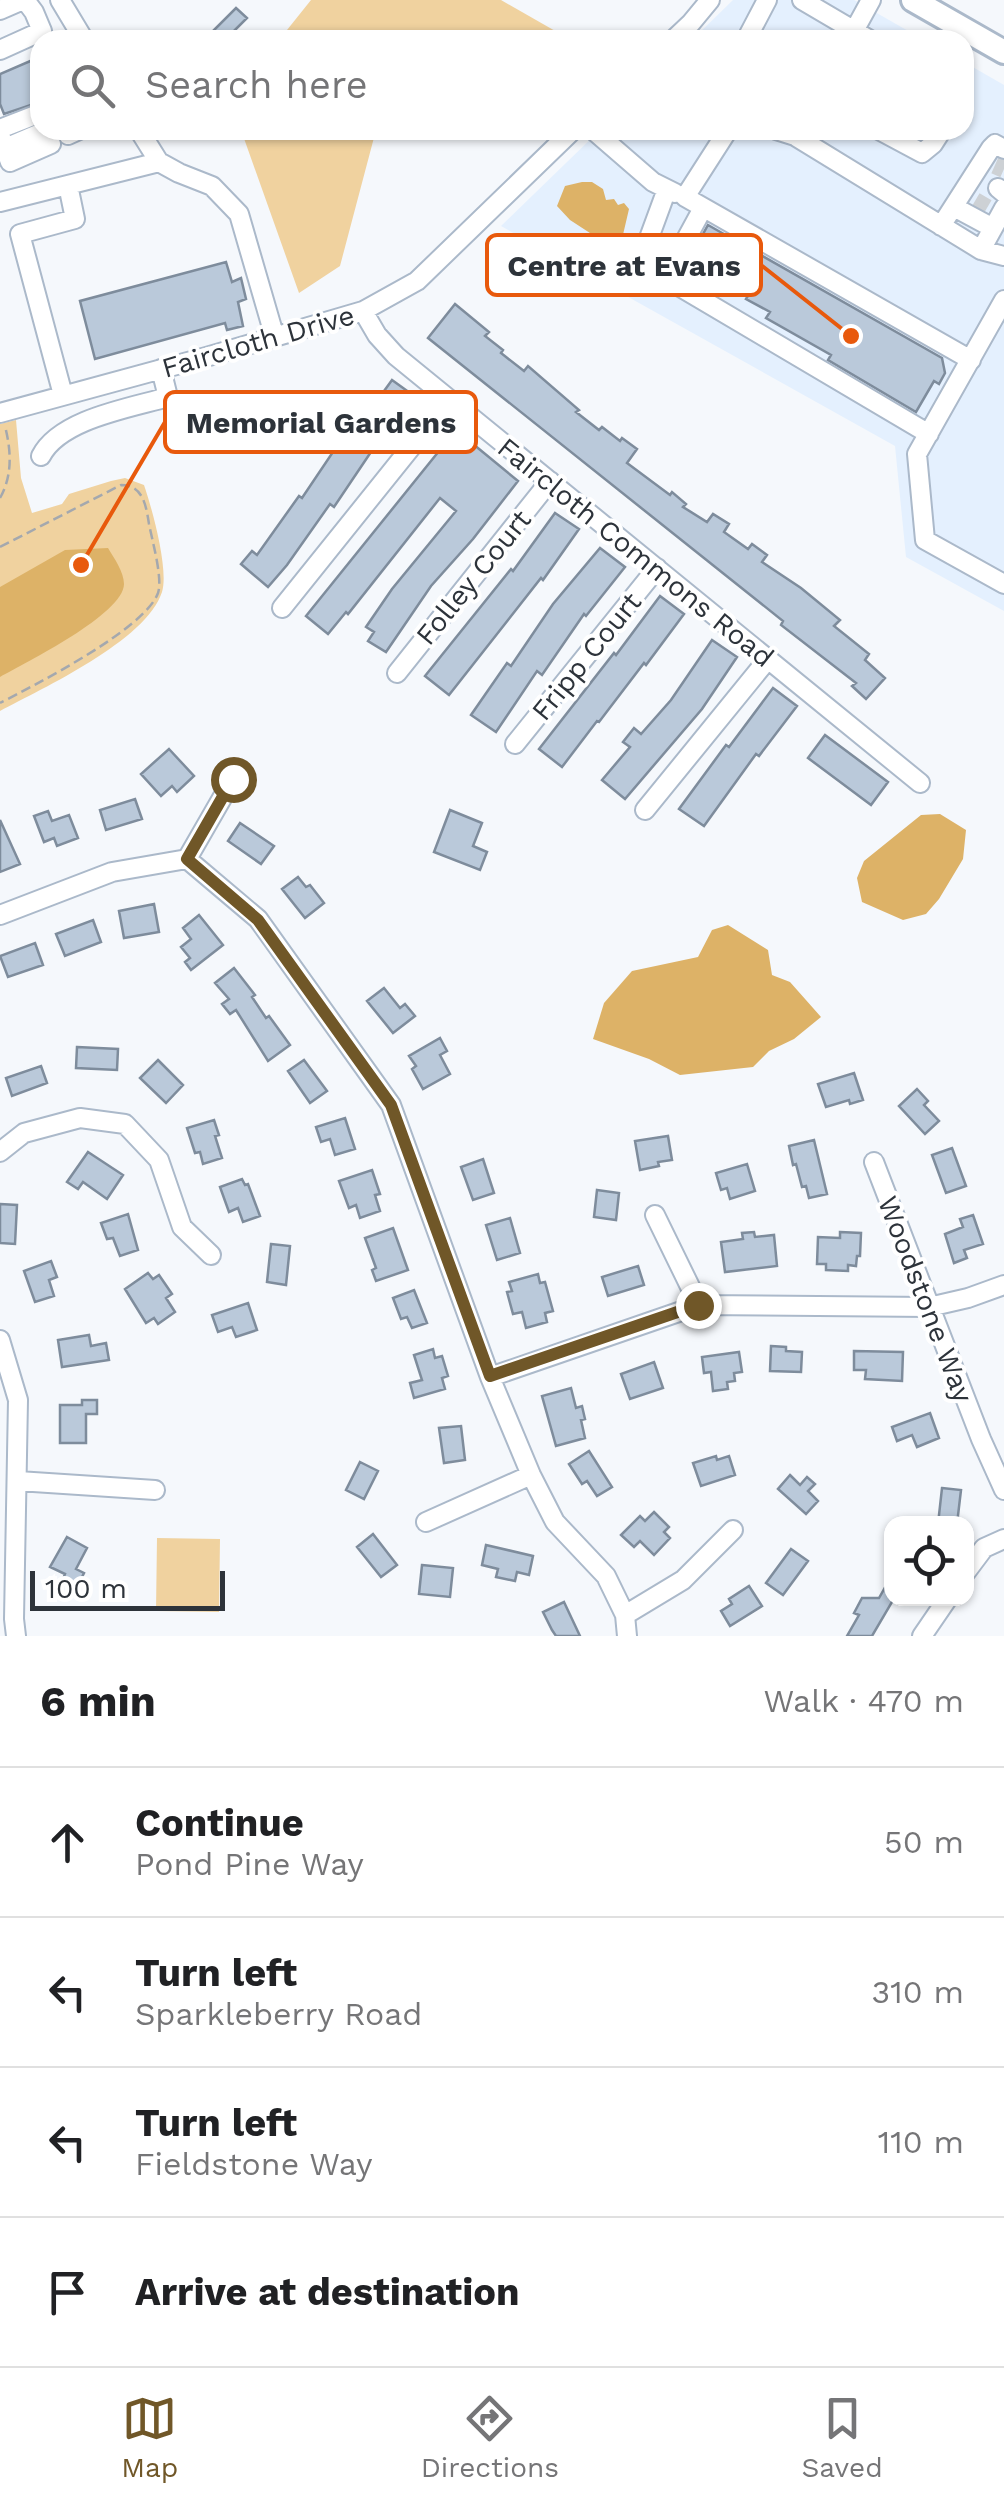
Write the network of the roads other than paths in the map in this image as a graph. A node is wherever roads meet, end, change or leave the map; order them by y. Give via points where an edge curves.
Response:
1 (24, 0) edge
2 (60, 0) edge
3 (710, 0) edge
4 (766, 0) edge
5 (802, 0) edge
6 (871, 0) edge
7 (913, 0) edge
8 (0, 10) edge
9 (43, 30) edge
10 (78, 30) edge
11 (684, 30) edge
12 (751, 30) edge
13 (848, 30) edge
14 (861, 30) edge
15 (949, 30) edge
16 (30, 41) edge
17 (974, 41) edge
18 (0, 50) edge
19 (1004, 52) edge
20 (30, 137) edge
21 (30, 137) edge
22 (145, 140) edge
23 (563, 140) edge
24 (605, 140) edge
25 (720, 140) edge
26 (801, 140) edge
27 (897, 140) edge
28 (934, 140) edge
29 (4, 145) edge
30 (158, 162) junction
31 (992, 173) edge
32 (68, 185) junction
33 (676, 193) junction
34 (0, 202) edge
35 (703, 208) junction
36 (982, 208) edge
37 (941, 226) junction
38 (981, 250) junction
39 (1004, 256) edge
40 (666, 278) junction
41 (1004, 300) edge
42 (364, 311) junction
43 (275, 338) junction
44 (971, 360) junction
45 (161, 369) junction
46 (63, 395) junction
47 (450, 400) junction
48 (0, 414) edge
49 (928, 434) junction
50 (41, 456) dead end
51 (550, 482) junction
52 (657, 568) junction
53 (1004, 584) edge
54 (282, 608) dead end
55 (768, 659) junction
56 (397, 673) dead end
57 (515, 744) dead end
58 (233, 779) dead end
59 (920, 783) dead end
60 (645, 810) dead end
61 (187, 859) junction
62 (0, 915) edge
63 (0, 1152) edge
64 (874, 1162) dead end
65 (656, 1216) dead end
66 (211, 1255) dead end
67 (1004, 1285) edge
68 (698, 1305) junction
69 (929, 1306) junction
70 (0, 1340) edge
71 (490, 1376) junction
72 (531, 1474) junction
73 (18, 1482) junction
74 (155, 1490) dead end
75 (1004, 1490) edge
76 (426, 1522) dead end
77 (733, 1530) dead end
78 (1004, 1538) edge
79 (974, 1561) edge
80 (943, 1606) edge
81 (626, 1614) junction
82 (16, 1636) edge
83 (627, 1636) edge
84 (922, 1636) edge

1 - 8 street
1 - 9 street
2 - 10 street
3 - 11 street
4 - 12 street
5 - 13 street
6 - 14 street
7 - 15 main road
16 - 18 street
17 - 19 main road
20 - 29 street
21 - 29 street
22 - 30 street
23 - 42 street, Faircloth Drive via 418,280
24 - 33 street via 653,182
25 - 33 street
26 - 37 street
27 - 28 street via 922,153
30 - 32 street
30 - 43 street via 212,186 239,214
31 - 36 street
32 - 34 street
32 - 46 street via 75,219 20,234
33 - 35 street
33 - 40 street via 649,238
35 - 40 street
35 - 44 street
36 - 37 street
36 - 38 street
37 - 38 street
38 - 39 street
40 - 49 street
41 - 44 street
42 - 43 street, Faircloth Drive
42 - 47 street, Faircloth Commons Road via 383,344
43 - 45 street, Faircloth Drive
44 - 49 street
45 - 46 street, Faircloth Drive
45 - 50 street via 168,397 82,422
46 - 48 street, Faircloth Drive
47 - 51 street, Faircloth Commons Road
47 - 54 street
49 - 53 street via 917,454 925,540
51 - 52 street, Faircloth Commons Road
51 - 56 street, Folley Court
52 - 55 street, Faircloth Commons Road
52 - 57 street, Fripp Court
55 - 59 street, Faircloth Commons Road
55 - 60 street
58 - 61 street
61 - 62 street via 112,872
61 - 71 street via 258,920 391,1105
63 - 66 street via 24,1133 80,1118 125,1124 159,1160 182,1227
64 - 69 street, Woodstone Way
65 - 68 street
67 - 69 street
68 - 69 street
68 - 71 street
69 - 75 street, Woodstone Way
70 - 73 street via 18,1400
71 - 72 street
72 - 76 street
72 - 81 street via 555,1522 606,1576
73 - 74 street
73 - 82 street
77 - 81 street via 683,1580
78 - 79 street
80 - 84 street
81 - 83 street

